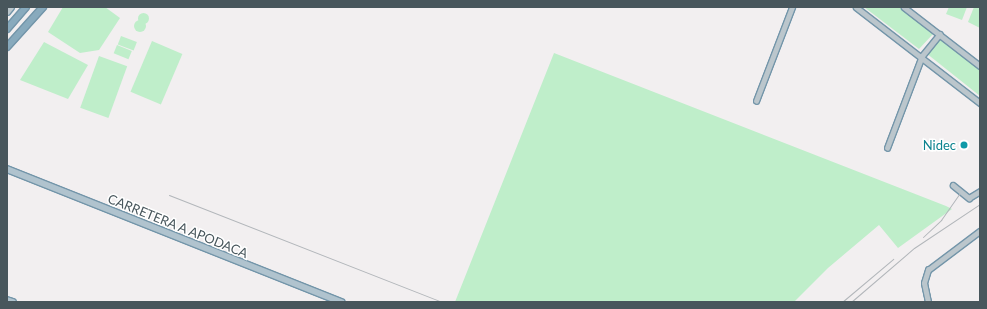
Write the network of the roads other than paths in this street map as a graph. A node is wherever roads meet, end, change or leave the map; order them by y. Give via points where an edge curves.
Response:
1 (11, 7) edge
2 (26, 7) edge
3 (44, 7) edge
4 (792, 7) edge
5 (856, 7) edge
6 (904, 7) edge
7 (7, 12) edge
8 (7, 29) edge
9 (940, 34) junction
10 (7, 47) edge
11 (922, 56) junction
12 (980, 66) edge
13 (756, 101) dead end
14 (980, 102) edge
15 (887, 148) dead end
16 (7, 171) edge
17 (953, 185) dead end
18 (980, 191) edge
19 (980, 231) edge
20 (7, 300) edge
21 (13, 302) edge
22 (334, 302) edge
23 (341, 302) edge
24 (928, 302) edge

1 - 7 street
2 - 8 highway
3 - 10 highway
4 - 13 street
5 - 11 street
6 - 9 street
9 - 11 street
9 - 12 street
11 - 14 street
11 - 15 street
16 - 22 main road
16 - 23 main road, CARRETERA A APODACA
17 - 18 street via 969,198
19 - 24 street via 928,270 924,283
20 - 21 main road

